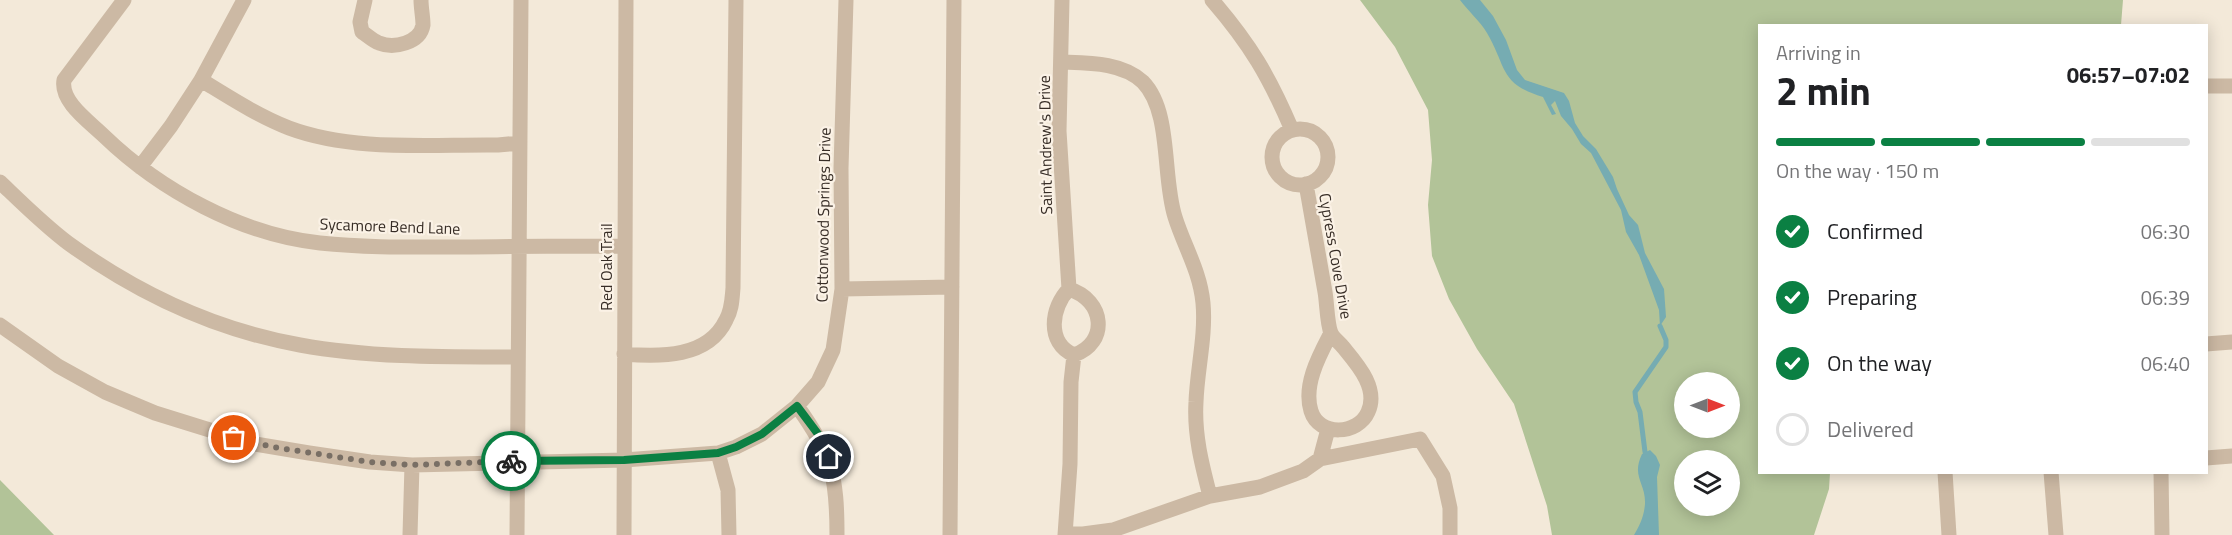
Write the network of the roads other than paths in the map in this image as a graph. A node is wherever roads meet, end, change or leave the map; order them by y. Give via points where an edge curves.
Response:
1 (124, 0) edge
2 (243, 0) edge
3 (365, 0) edge
4 (421, 0) edge
5 (521, 0) edge
6 (626, 0) edge
7 (736, 0) edge
8 (846, 0) edge
9 (954, 0) edge
10 (1062, 0) edge
11 (1212, 0) edge
12 (1061, 62) junction
13 (201, 80) junction
14 (2208, 86) edge
15 (2232, 86) edge
16 (1292, 130) junction
17 (519, 143) junction
18 (140, 167) junction
19 (0, 182) edge
20 (1306, 184) junction
21 (519, 246) junction
22 (624, 246) junction
23 (952, 287) junction
24 (842, 289) junction
25 (1069, 289) junction
26 (0, 326) edge
27 (1331, 333) junction
28 (2232, 342) edge
29 (2208, 344) edge
30 (624, 354) junction
31 (1074, 355) junction
32 (518, 357) junction
33 (797, 406) junction
34 (1328, 429) junction
35 (718, 453) junction
36 (2232, 456) edge
37 (2208, 458) edge
38 (1320, 459) junction
39 (624, 460) junction
40 (517, 461) junction
41 (412, 465) junction
42 (1945, 474) edge
43 (2051, 474) edge
44 (2160, 474) edge
45 (1210, 496) junction
46 (410, 535) edge
47 (517, 535) edge
48 (624, 535) edge
49 (729, 535) edge
50 (837, 535) edge
51 (950, 535) edge
52 (1065, 535) edge
53 (1450, 535) edge
54 (1949, 535) edge
55 (2056, 535) edge
56 (2162, 535) edge

1 - 18 street, Sycamore Bend Lane via 64,80 63,87 78,110
2 - 13 street
3 - 4 street via 362,32 390,45 407,43 419,36 423,25
5 - 17 street
6 - 22 street, Red Oak Trail
7 - 30 street via 731,307 718,331 695,348 658,357
8 - 24 street, Cottonwood Springs Drive
9 - 23 street
10 - 12 street, Saint Andrew's Drive
11 - 16 street via 1264,69
12 - 25 street, Saint Andrew's Drive via 1060,174
12 - 45 street via 1120,69 1142,81 1158,106 1175,218 1201,285 1196,419
13 - 17 street via 274,122 328,139 365,143
13 - 18 street
14 - 15 street
16 - 20 street, Cypress Cove Drive via 1275,143 1273,164 1285,181
16 - 20 street, Cypress Cove Drive via 1314,132 1327,150 1324,171
17 - 21 street
18 - 21 street, Sycamore Bend Lane via 190,199 234,220 318,243
19 - 32 street via 68,242 121,277 227,327 345,352
20 - 27 street, Cypress Cove Drive
21 - 22 street, Sycamore Bend Lane
21 - 32 street
22 - 30 street, Red Oak Trail
23 - 24 street
23 - 51 street
24 - 33 street, Cottonwood Springs Drive via 829,362
25 - 31 street via 1057,305 1054,325 1059,345
25 - 31 street via 1091,301 1098,323 1089,346
26 - 41 street, Cottonwood Springs Drive via 105,392 214,433 309,453
27 - 34 street, Cypress Cove Drive via 1317,363 1309,396 1314,419
27 - 34 street, Cypress Cove Drive via 1366,377 1370,407 1358,425
28 - 29 street
30 - 39 street, Red Oak Trail
31 - 52 street
32 - 40 street
33 - 35 street, Cottonwood Springs Drive via 762,434
33 - 50 street via 829,457 835,482
34 - 38 street
35 - 39 street, Cottonwood Springs Drive
35 - 49 street via 728,490
36 - 37 street
38 - 45 street via 1302,471 1260,487
38 - 53 street via 1420,439 1443,476 1450,508
39 - 40 street, Cottonwood Springs Drive
39 - 48 street, Red Oak Trail
40 - 41 street, Cottonwood Springs Drive
40 - 47 street
41 - 46 street
42 - 54 street
43 - 55 street
44 - 56 street
45 - 52 street via 1113,530

